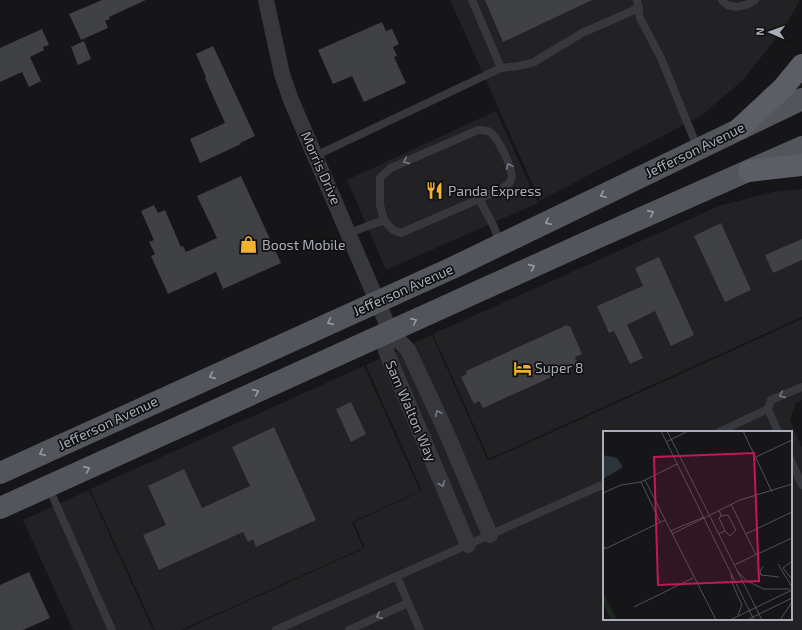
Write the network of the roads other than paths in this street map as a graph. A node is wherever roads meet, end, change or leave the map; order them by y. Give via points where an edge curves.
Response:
1 (266, 0) edge
2 (472, 0) edge
3 (722, 0) edge
4 (755, 0) edge
5 (638, 4) edge
6 (802, 65) edge
7 (501, 68) junction
8 (802, 99) edge
9 (739, 129) junction
10 (802, 148) edge
11 (699, 150) junction
12 (315, 156) junction
13 (802, 166) edge
14 (749, 171) junction
15 (479, 199) junction
16 (384, 220) junction
17 (349, 233) junction
18 (501, 245) junction
19 (378, 300) junction
20 (390, 331) junction
21 (802, 386) edge
22 (768, 408) junction
23 (721, 431) edge
24 (778, 431) edge
25 (792, 463) edge
26 (0, 473) edge
27 (603, 484) edge
28 (802, 485) edge
29 (48, 486) junction
30 (0, 508) edge
31 (490, 536) junction
32 (468, 546) junction
33 (397, 577) junction
34 (408, 603) junction
35 (112, 630) edge
36 (276, 630) edge
37 (349, 630) edge
38 (420, 630) edge

1 - 12 street, Morris Drive via 282,74
2 - 7 lane
3 - 4 lane via 730,7 741,7
5 - 7 lane via 534,62
5 - 11 lane via 640,18
6 - 9 highway via 783,88
7 - 12 lane
8 - 9 main road, Jefferson Avenue
9 - 11 main road, Jefferson Avenue
10 - 14 main road
11 -> 18 main road, Jefferson Avenue
12 - 17 street, Morris Drive
13 - 14 highway
20 -> 14 main road
15 - 16 lane via 401,233
15 -> 16 lane via 508,185 512,179 512,172 498,140 486,130 478,130 391,168 380,178 380,205
15 - 18 lane
16 - 17 lane
17 - 19 street, Morris Drive
18 - 19 main road, Jefferson Avenue
19 - 20 street, Morris Drive
19 -> 26 main road, Jefferson Avenue
29 -> 20 main road
31 -> 20 street, Sam Walton Way via 408,350
20 -> 32 street, Sam Walton Way via 386,351
21 -> 22 lane via 771,400
22 - 23 lane
22 - 24 lane
25 - 28 lane
27 - 31 lane
29 - 30 main road
29 - 35 lane
31 - 32 lane
32 - 33 lane
33 - 34 lane
33 - 36 lane
34 -> 37 lane
34 - 38 lane

